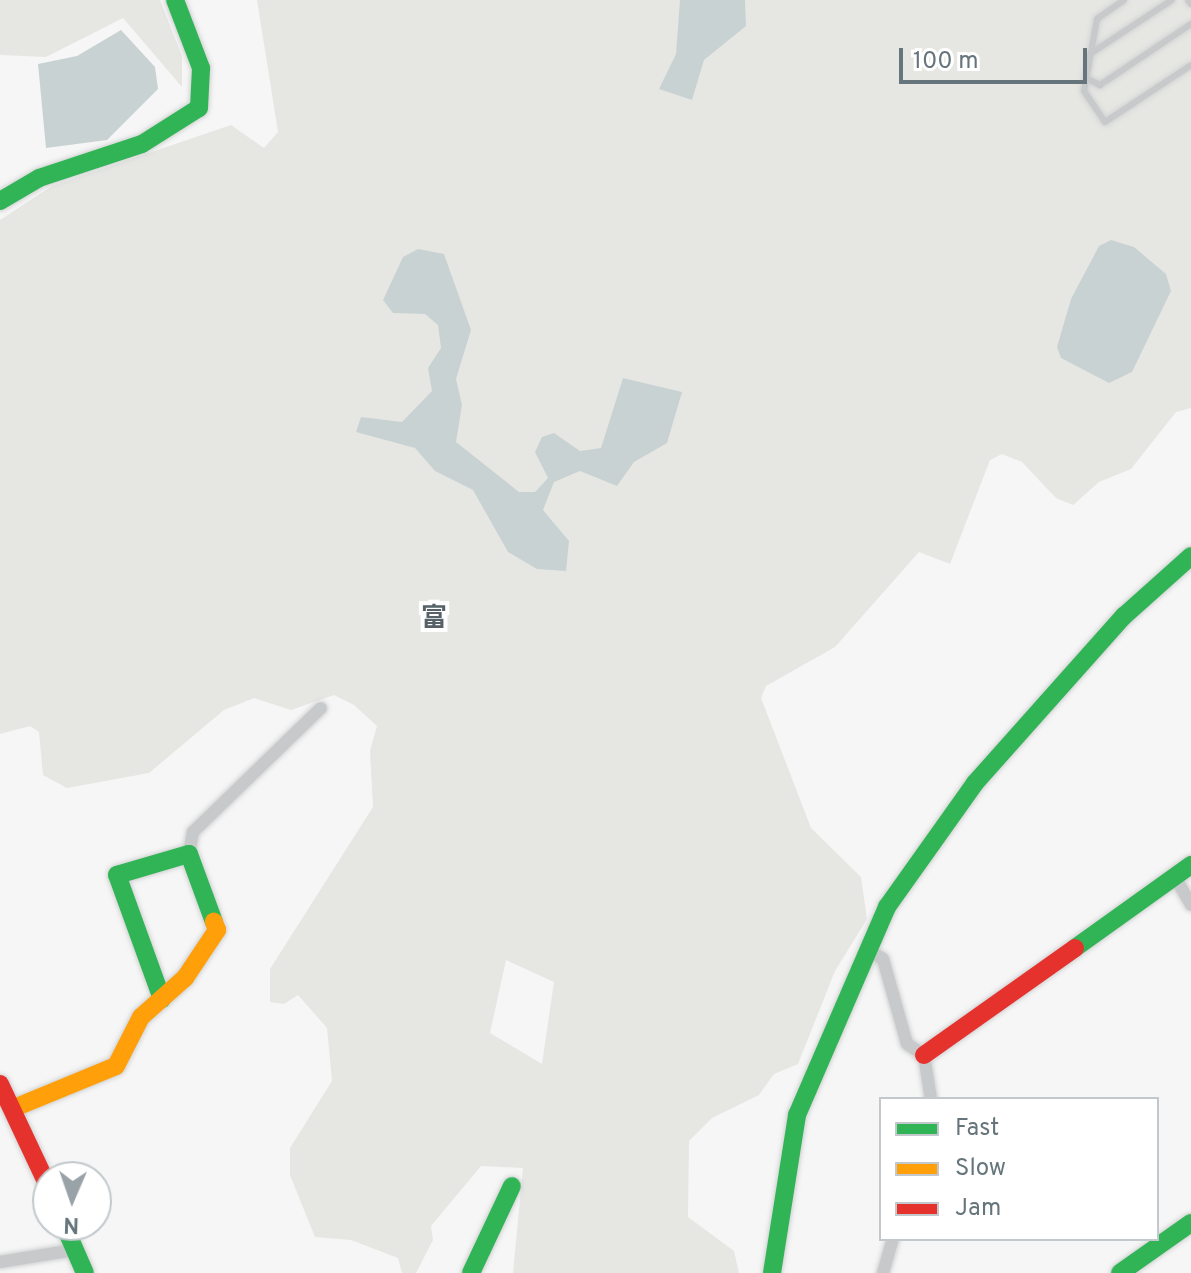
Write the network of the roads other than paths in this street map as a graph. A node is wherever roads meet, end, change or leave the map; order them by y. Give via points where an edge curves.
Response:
1 (175, 0) edge
2 (1172, 0) edge
3 (1122, 1) edge
4 (1191, 24) edge
5 (1090, 54) junction
6 (1191, 65) edge
7 (1086, 78) junction
8 (0, 201) edge
9 (1191, 556) edge
10 (321, 708) dead end
11 (189, 854) junction
12 (1191, 865) edge
13 (1175, 877) junction
14 (1191, 905) edge
15 (868, 950) junction
16 (162, 999) junction
17 (924, 1055) junction
18 (0, 1084) edge
19 (931, 1097) edge
20 (14, 1108) junction
21 (37, 1161) edge
22 (512, 1186) dead end
23 (1191, 1223) edge
24 (70, 1241) edge
25 (892, 1241) edge
26 (74, 1250) junction
27 (0, 1262) edge
28 (85, 1273) edge
29 (471, 1273) edge
30 (772, 1273) edge
31 (883, 1273) edge
32 (1120, 1273) edge

1 - 8 street via 201,68 199,108 142,144 39,178
2 - 5 lane
3 - 5 lane via 1097,19
4 - 7 lane via 1100,85
5 - 7 lane
6 - 7 lane via 1105,122 1084,91
9 - 15 street via 1124,616 975,783 928,841
10 - 11 street via 193,832
11 - 16 street via 217,930
11 - 16 street via 117,875
12 - 13 street
13 - 14 street
13 - 17 street
15 - 17 street via 883,959 907,1044
15 - 30 street via 797,1115
16 - 20 street via 141,1017 116,1066
17 - 19 street
18 - 20 street
20 - 21 street
22 - 29 street
23 - 32 street
24 - 26 street
25 - 31 street
26 - 27 street
26 - 28 street

